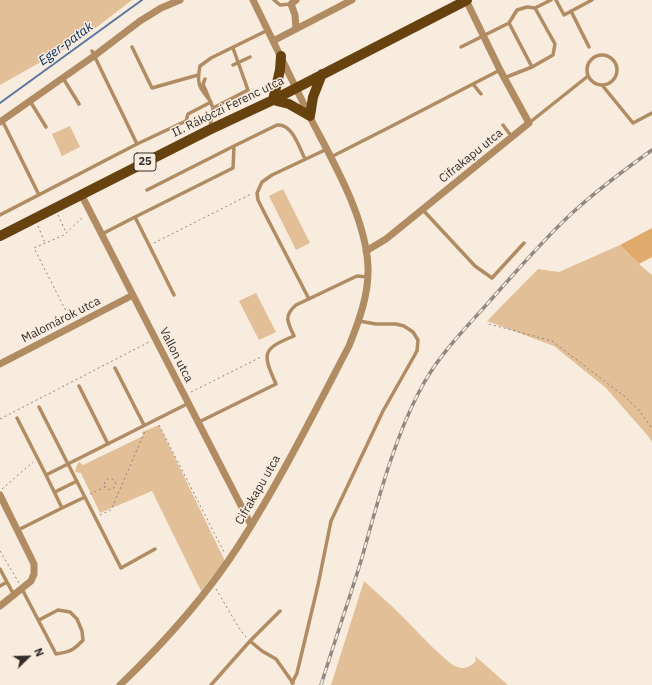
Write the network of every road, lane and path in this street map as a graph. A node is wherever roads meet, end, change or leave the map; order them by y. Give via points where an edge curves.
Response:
1 (180, 0) edge
2 (253, 0) edge
3 (274, 0) edge
4 (352, 0) edge
5 (467, 0) edge
6 (551, 0) edge
7 (556, 0) edge
8 (592, 0) edge
9 (294, 2) edge
10 (535, 8) junction
11 (571, 11) junction
12 (509, 23) junction
13 (296, 29) junction
14 (268, 30) junction
15 (483, 35) junction
16 (273, 41) junction
17 (132, 47) dead end
18 (460, 47) dead end
19 (590, 47) dead end
20 (233, 48) junction
21 (93, 53) junction
22 (281, 56) junction
23 (250, 57) dead end
24 (238, 62) junction
25 (233, 64) dead end
26 (532, 67) junction
27 (500, 70) junction
28 (322, 74) junction
29 (198, 75) junction
30 (588, 76) junction
31 (63, 78) junction
32 (504, 78) junction
33 (205, 79) dead end
34 (473, 84) junction
35 (602, 85) junction
36 (296, 88) junction
37 (480, 94) dead end
38 (273, 100) junction
39 (30, 101) junction
40 (211, 102) junction
41 (79, 104) dead end
42 (213, 108) junction
43 (652, 112) edge
44 (310, 116) junction
45 (1, 121) edge
46 (529, 123) junction
47 (503, 125) dead end
48 (46, 127) dead end
49 (209, 130) junction
50 (512, 137) junction
51 (137, 144) junction
52 (234, 146) junction
53 (327, 149) junction
54 (331, 157) junction
55 (305, 159) junction
56 (146, 190) dead end
57 (257, 193) junction
58 (81, 194) junction
59 (39, 195) junction
60 (55, 208) junction
61 (88, 208) junction
62 (422, 209) junction
63 (0, 215) edge
64 (135, 217) junction
65 (34, 218) junction
66 (67, 233) junction
67 (102, 234) junction
68 (0, 236) edge
69 (524, 243) dead end
70 (45, 244) junction
71 (150, 245) junction
72 (366, 251) junction
73 (367, 277) junction
74 (133, 295) junction
75 (174, 295) dead end
76 (309, 299) junction
77 (359, 321) junction
78 (489, 324) dead end
79 (73, 325) junction
80 (155, 338) junction
81 (267, 354) junction
82 (0, 364) edge
83 (115, 368) dead end
84 (79, 386) dead end
85 (184, 395) junction
86 (189, 403) junction
87 (39, 407) dead end
88 (17, 418) dead end
89 (0, 419) edge
90 (156, 419) junction
91 (199, 422) junction
92 (144, 425) junction
93 (652, 429) edge
94 (108, 444) junction
95 (38, 458) junction
96 (68, 464) junction
97 (46, 475) junction
98 (77, 481) junction
99 (105, 487) junction
100 (0, 490) edge
101 (55, 492) junction
102 (0, 495) edge
103 (85, 497) junction
104 (62, 508) junction
105 (95, 518) junction
106 (252, 525) junction
107 (18, 530) junction
108 (155, 549) dead end
109 (0, 551) edge
110 (228, 561) junction
111 (0, 568) edge
112 (7, 582) junction
113 (212, 583) junction
114 (0, 586) edge
115 (22, 589) junction
116 (14, 595) junction
117 (0, 606) edge
118 (280, 611) dead end
119 (39, 620) junction
120 (250, 641) junction
121 (293, 684) edge
122 (120, 685) edge
123 (212, 685) edge

1 - 21 street via 161,8
2 - 14 street, Cifrakapu utca
3 - 9 lane via 280,5
4 - 13 street
5 - 15 street
5 - 28 main road, II. Rákóczi Ferenc utca / 25
6 - 10 lane
7 - 11 lane via 564,15
8 - 11 lane
9 - 13 street
10 - 12 lane via 517,10
10 - 26 lane via 555,44 553,55
11 - 19 lane
12 - 15 lane
12 - 26 lane
13 - 16 street
14 - 16 street, Cifrakapu utca
14 - 20 lane
15 - 18 lane
15 - 27 street
16 - 22 street, Cifrakapu utca
17 - 29 lane via 152,88
20 - 24 lane
20 - 29 lane via 200,66
21 - 31 street
21 - 51 lane
22 - 36 street, Cifrakapu utca
22 - 38 main road
23 - 24 lane
24 - 25 lane
24 - 42 lane via 248,90
26 - 32 lane
27 - 32 street
27 - 34 lane
28 - 36 main road, II. Rákóczi Ferenc utca / 25
28 - 44 main road via 313,97
29 - 40 lane via 202,91
30 - 35 lane via 594,83
30 - 35 lane via 587,67 592,58 601,55 610,57 616,65 616,74 611,82
30 - 46 lane, Cifrakapu utca
31 - 39 street
31 - 41 lane
32 - 46 street
33 - 40 lane via 203,84
34 - 37 lane
34 - 54 lane
35 - 43 lane via 633,123
36 - 38 main road, II. Rákóczi Ferenc utca / 25
36 - 44 street, Cifrakapu utca
38 - 44 main road via 289,104
38 - 49 main road, II. Rákóczi Ferenc utca / 25
39 - 45 street
39 - 48 lane
40 - 42 lane
40 - 51 lane via 188,114 186,121
42 - 49 lane
44 - 53 street, Cifrakapu utca
45 - 59 lane
46 - 50 street, Cifrakapu utca
47 - 50 lane
49 - 58 main road, II. Rákóczi Ferenc utca / 25
50 - 62 street, Cifrakapu utca
51 - 59 lane
52 - 55 lane via 282,124 289,129
52 - 56 lane
52 - 64 lane via 233,168
53 - 54 street, Cifrakapu utca
53 - 55 lane
54 - 72 street, Cifrakapu utca via 347,190
55 - 57 lane via 262,182
57 - 71 path
57 - 76 lane via 258,200
58 - 60 main road, II. Rákóczi Ferenc utca / 25
58 - 61 street, Vallon utca
59 - 63 lane
60 - 65 main road, II. Rákóczi Ferenc utca / 25
60 - 66 path
61 - 66 path via 84,218
61 - 67 street, Vallon utca
62 - 69 lane via 475,266 492,278
62 - 72 street, Cifrakapu utca via 386,239
64 - 67 lane
64 - 71 lane
65 - 68 main road, II. Rákóczi Ferenc utca / 25
65 - 70 path
66 - 70 path
67 - 74 street, Vallon utca
70 - 79 path via 34,248
71 - 75 lane
72 - 73 street, Cifrakapu utca
73 - 76 lane via 357,276
73 - 77 street, Cifrakapu utca
74 - 79 street, Malomárok utca
74 - 80 street, Vallon utca
76 - 81 lane via 296,305 287,317 294,336 275,344
77 - 106 street, Cifrakapu utca via 349,346
77 - 121 lane via 404,326 413,332 418,340 417,351 383,411 331,521
78 - 93 path via 552,341 624,396
79 - 82 street, Malomárok utca
80 - 85 street, Vallon utca
80 - 89 path
81 - 85 path
81 - 91 lane via 267,364 276,384
83 - 92 lane
84 - 94 lane
85 - 86 street, Vallon utca
86 - 90 lane
86 - 91 street, Vallon utca
87 - 96 lane
88 - 95 lane
90 - 92 lane
90 - 110 path
91 - 106 street, Vallon utca
92 - 94 lane
92 - 105 path via 146,429 111,510
94 - 96 lane
95 - 97 lane
95 - 100 path
96 - 97 lane
96 - 98 lane
97 - 101 lane
98 - 101 lane
98 - 103 lane
99 - 99 path via 108,479 116,482 113,490
99 - 103 path
101 - 104 lane
102 - 107 street
103 - 104 lane
103 - 105 lane
104 - 107 lane
105 - 108 lane via 121,568
106 - 110 street, Cifrakapu utca
107 - 115 street via 34,564 34,574
109 - 115 path
110 - 113 street, Cifrakapu utca
111 - 112 lane
112 - 114 lane
112 - 116 lane
113 - 120 path via 239,628
113 - 122 street, Cifrakapu utca via 143,663
115 - 116 street
115 - 119 lane
116 - 117 street
118 - 120 lane
119 - 119 lane via 56,654 75,649 83,640 77,618 70,612 58,610
120 - 121 lane via 276,659
120 - 123 lane

